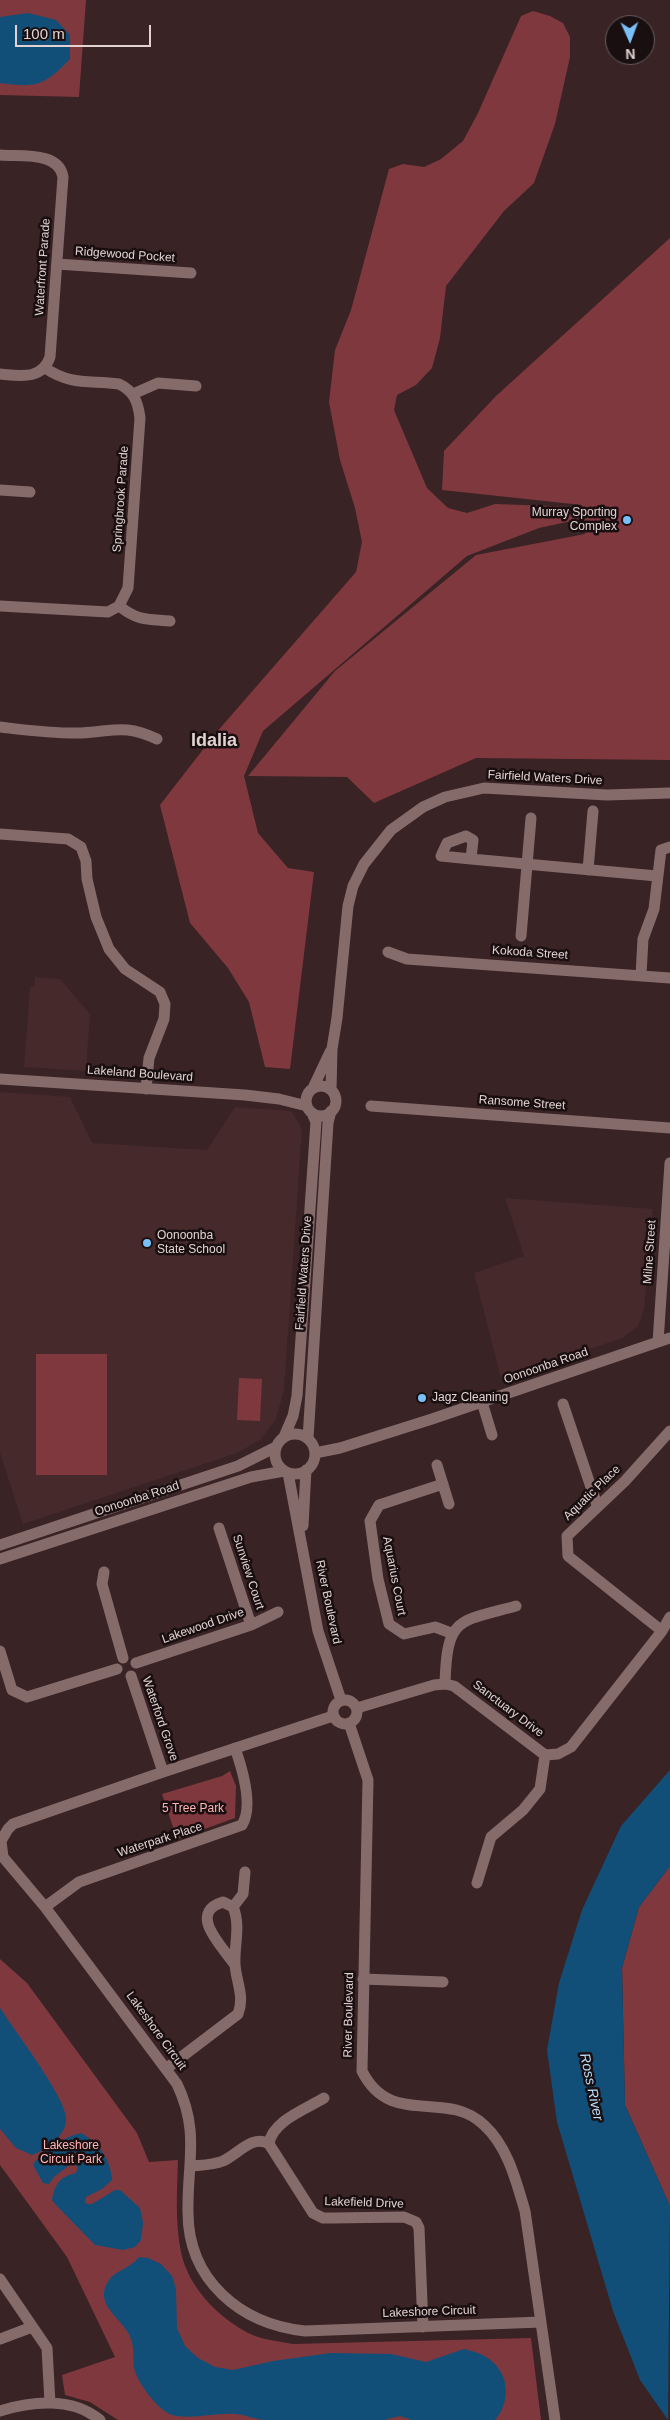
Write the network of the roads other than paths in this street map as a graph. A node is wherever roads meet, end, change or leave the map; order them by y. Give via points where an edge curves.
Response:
1 (0, 156) edge
2 (57, 264) junction
3 (191, 273) dead end
4 (44, 368) junction
5 (0, 374) edge
6 (196, 386) dead end
7 (133, 394) junction
8 (0, 490) edge
9 (30, 492) dead end
10 (0, 606) edge
11 (119, 606) junction
12 (170, 620) dead end
13 (0, 727) edge
14 (157, 739) dead end
15 (670, 793) edge
16 (593, 811) dead end
17 (530, 818) dead end
18 (0, 834) edge
19 (670, 847) edge
20 (471, 859) dead end
21 (527, 864) junction
22 (588, 870) junction
23 (656, 876) junction
24 (521, 936) dead end
25 (388, 952) dead end
26 (641, 974) junction
27 (670, 978) edge
28 (332, 1048) junction
29 (0, 1078) edge
30 (146, 1089) junction
31 (311, 1090) junction
32 (331, 1090) junction
33 (279, 1099) junction
34 (371, 1106) dead end
35 (310, 1109) junction
36 (331, 1111) junction
37 (670, 1128) edge
38 (670, 1163) edge
39 (669, 1177) edge
40 (670, 1338) edge
41 (658, 1342) junction
42 (482, 1402) junction
43 (563, 1404) dead end
44 (670, 1431) edge
45 (492, 1435) dead end
46 (284, 1437) junction
47 (308, 1438) junction
48 (276, 1447) junction
49 (315, 1453) junction
50 (437, 1465) dead end
51 (306, 1470) junction
52 (286, 1472) junction
53 (443, 1484) junction
54 (449, 1504) dead end
55 (598, 1505) junction
56 (220, 1528) dead end
57 (302, 1537) junction
58 (0, 1545) edge
59 (0, 1558) edge
60 (104, 1572) dead end
61 (516, 1606) dead end
62 (278, 1612) dead end
63 (670, 1617) edge
64 (251, 1625) junction
65 (662, 1631) junction
66 (451, 1633) junction
67 (0, 1651) edge
68 (120, 1663) junction
69 (136, 1663) junction
70 (131, 1676) junction
71 (445, 1684) junction
72 (341, 1700) junction
73 (357, 1708) junction
74 (333, 1716) junction
75 (349, 1723) junction
76 (235, 1748) junction
77 (546, 1754) junction
78 (163, 1772) junction
79 (2, 1833) edge
80 (245, 1872) dead end
81 (477, 1883) dead end
82 (45, 1907) junction
83 (233, 1907) junction
84 (235, 1965) junction
85 (364, 1980) junction
86 (443, 1982) dead end
87 (167, 2068) junction
88 (324, 2098) dead end
89 (269, 2144) junction
90 (192, 2166) junction
91 (0, 2279) edge
92 (541, 2322) junction
93 (32, 2327) junction
94 (423, 2327) junction
95 (0, 2338) edge
96 (50, 2403) junction
97 (0, 2411) edge
98 (100, 2420) edge
99 (555, 2420) edge

1 - 2 street, Waterfront Parade via 49,159 60,168 63,177
2 - 3 street, Ridgewood Pocket
2 - 4 street, Waterfront Parade via 50,357
4 - 5 street via 32,375
4 - 7 street via 60,378 119,384
6 - 7 street via 158,383
7 - 11 street, Springbrook Parade via 140,418 128,588
8 - 9 street
10 - 11 street via 108,612
11 - 12 street via 138,618
13 - 14 street via 80,733 126,729
15 - 28 street, Fairfield Waters Drive via 607,795 484,788 445,797 402,822 364,864 348,906
16 - 22 street
17 - 21 street
18 - 30 street via 68,839 81,847 96,917 109,949 125,969 160,992 165,1004 164,1019 149,1058
19 - 23 street via 661,850
20 - 21 street
21 - 22 street
21 - 24 street
22 - 23 street
23 - 26 street via 654,909 643,939
25 - 26 street, Kokoda Street via 407,959
26 - 27 street, Kokoda Street
28 - 31 street, Fairfield Waters Drive
28 - 32 street, Fairfield Waters Drive
29 - 30 street, Lakeland Boulevard
30 - 33 street, Lakeland Boulevard
31 - 32 street via 322,1086
31 - 33 street, Lakeland Boulevard
31 - 35 street
32 - 36 street via 335,1103
33 - 35 street, Lakeland Boulevard
34 - 37 street, Ransome Street
35 - 36 street via 324,1115
35 - 46 street, Fairfield Waters Drive via 316,1122 297,1396
36 - 47 street, Fairfield Waters Drive
38 - 39 street, Milne Street
39 - 41 street, Milne Street
40 - 41 street, Oonoonba Road
41 - 42 street, Oonoonba Road
42 - 45 street
42 - 49 street, Oonoonba Road via 340,1448
43 - 55 street
44 - 55 street, Aquatic Place via 625,1481
46 - 47 street via 296,1434
46 - 48 street
47 - 49 street
48 - 52 street via 276,1460
48 - 58 street, Oonoonba Road via 238,1466
49 - 51 street via 311,1466
50 - 53 street
51 - 52 street
51 - 57 street, River Boulevard
52 - 57 street, River Boulevard
52 - 59 street, Oonoonba Road via 251,1477
53 - 54 street
53 - 66 street, Aquarius Court via 379,1505 370,1521 378,1579 389,1624 404,1634 435,1627
55 - 65 street, Aquatic Place via 566,1536 568,1556
56 - 64 street, Sunview Court
57 - 72 street, River Boulevard via 318,1631
60 - 68 street via 102,1584
61 - 66 street via 465,1620
62 - 64 street, Lakewood Drive
63 - 65 street, Sanctuary Drive
64 - 69 street, Lakewood Drive
65 - 77 street, Sanctuary Drive via 571,1747 558,1754
66 - 71 street
67 - 68 street via 12,1690 27,1698
68 - 69 street via 132,1659
68 - 70 street via 124,1676
69 - 70 street via 136,1670
70 - 78 street, Waterford Grove
71 - 73 street
71 - 77 street, Sanctuary Drive via 454,1686
72 - 73 street via 348,1700
72 - 74 street via 334,1705
73 - 75 street via 357,1716
74 - 75 street via 338,1722
74 - 76 street, Lakeshore Circuit
75 - 85 street, River Boulevard via 368,1780
76 - 78 street, Lakeshore Circuit
76 - 82 street, Waterpark Place via 246,1790 246,1815 242,1825 79,1882
77 - 81 street via 540,1789 523,1810 491,1837
78 - 79 street, Lakeshore Circuit via 13,1824
79 - 82 street, Lakeshore Circuit via 3,1857
80 - 83 street via 243,1894
82 - 87 street, Lakeshore Circuit
83 - 84 street via 237,1916
83 - 84 street via 223,1902 213,1905 206,1913 206,1922
84 - 87 street via 241,1995 238,2014
85 - 86 street
85 - 92 street, River Boulevard via 362,2071 369,2086 395,2103 445,2108 467,2114 484,2125 501,2146 525,2211
87 - 90 street, Lakeshore Circuit via 185,2101 190,2121
88 - 89 street via 280,2125 270,2136
89 - 90 street via 259,2140 223,2161
89 - 94 street, Lakefield Drive via 313,2213 323,2218 404,2216 416,2222 419,2228
90 - 94 street, Lakeshore Circuit via 188,2212 196,2253 211,2281 244,2313 272,2326 304,2331
91 - 93 street
92 - 94 street, Lakeshore Circuit
92 - 99 street, River Boulevard
93 - 95 street
93 - 96 street via 47,2348
96 - 97 street via 21,2405
96 - 98 street via 84,2410

